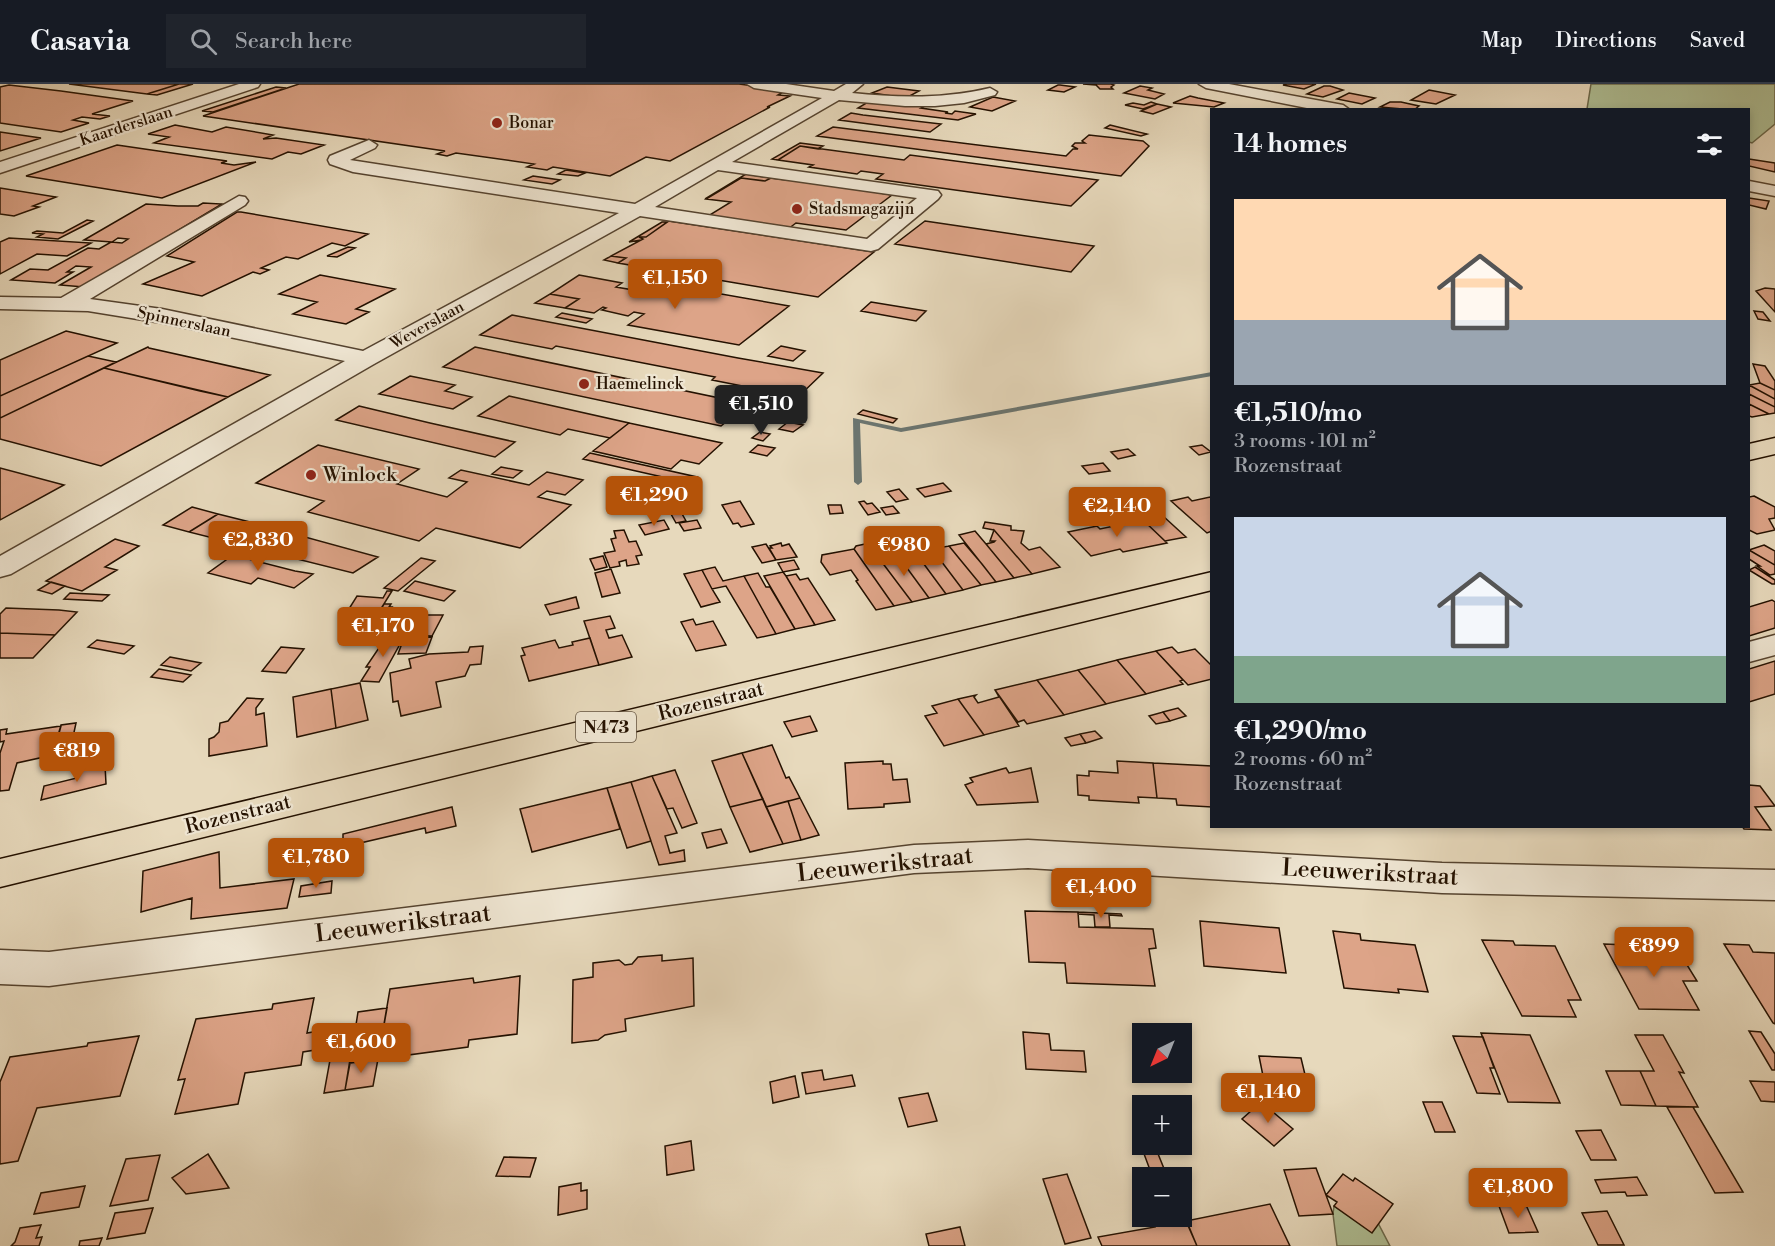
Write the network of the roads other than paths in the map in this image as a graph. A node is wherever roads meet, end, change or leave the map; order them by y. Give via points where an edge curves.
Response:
1 (253, 84) edge
2 (754, 84) edge
3 (856, 84) edge
4 (1206, 84) edge
5 (990, 92) dead end
6 (838, 94) junction
7 (1332, 108) edge
8 (369, 145) dead end
9 (715, 165) junction
10 (0, 168) edge
11 (1750, 186) edge
12 (1775, 191) edge
13 (239, 201) dead end
14 (639, 209) junction
15 (0, 303) edge
16 (66, 304) junction
17 (366, 359) junction
18 (1775, 446) edge
19 (1750, 452) edge
20 (0, 568) edge
21 (1210, 581) edge
22 (1775, 645) edge
23 (1750, 652) edge
24 (0, 873) edge
25 (1775, 885) edge
26 (0, 968) edge

1 - 10 street, Kaarderslaan
2 - 6 street
3 - 6 street, Weverslaan
4 - 7 street
5 - 6 street via 970,99 939,102
6 - 9 street, Weverslaan
8 - 14 street via 336,160 352,167
9 - 14 street, Weverslaan
9 - 14 street via 932,195 871,245
11 - 12 street
13 - 16 street
14 - 17 street, Weverslaan
15 - 16 street, Spinnerslaan
16 - 17 street, Spinnerslaan via 162,316
17 - 20 street, Weverslaan
18 - 19 main road
21 - 24 main road, Rozenstraat / N473
22 - 23 street
25 - 26 street, Leeuwerikstraat via 1442,878 1028,854 914,859 49,969

